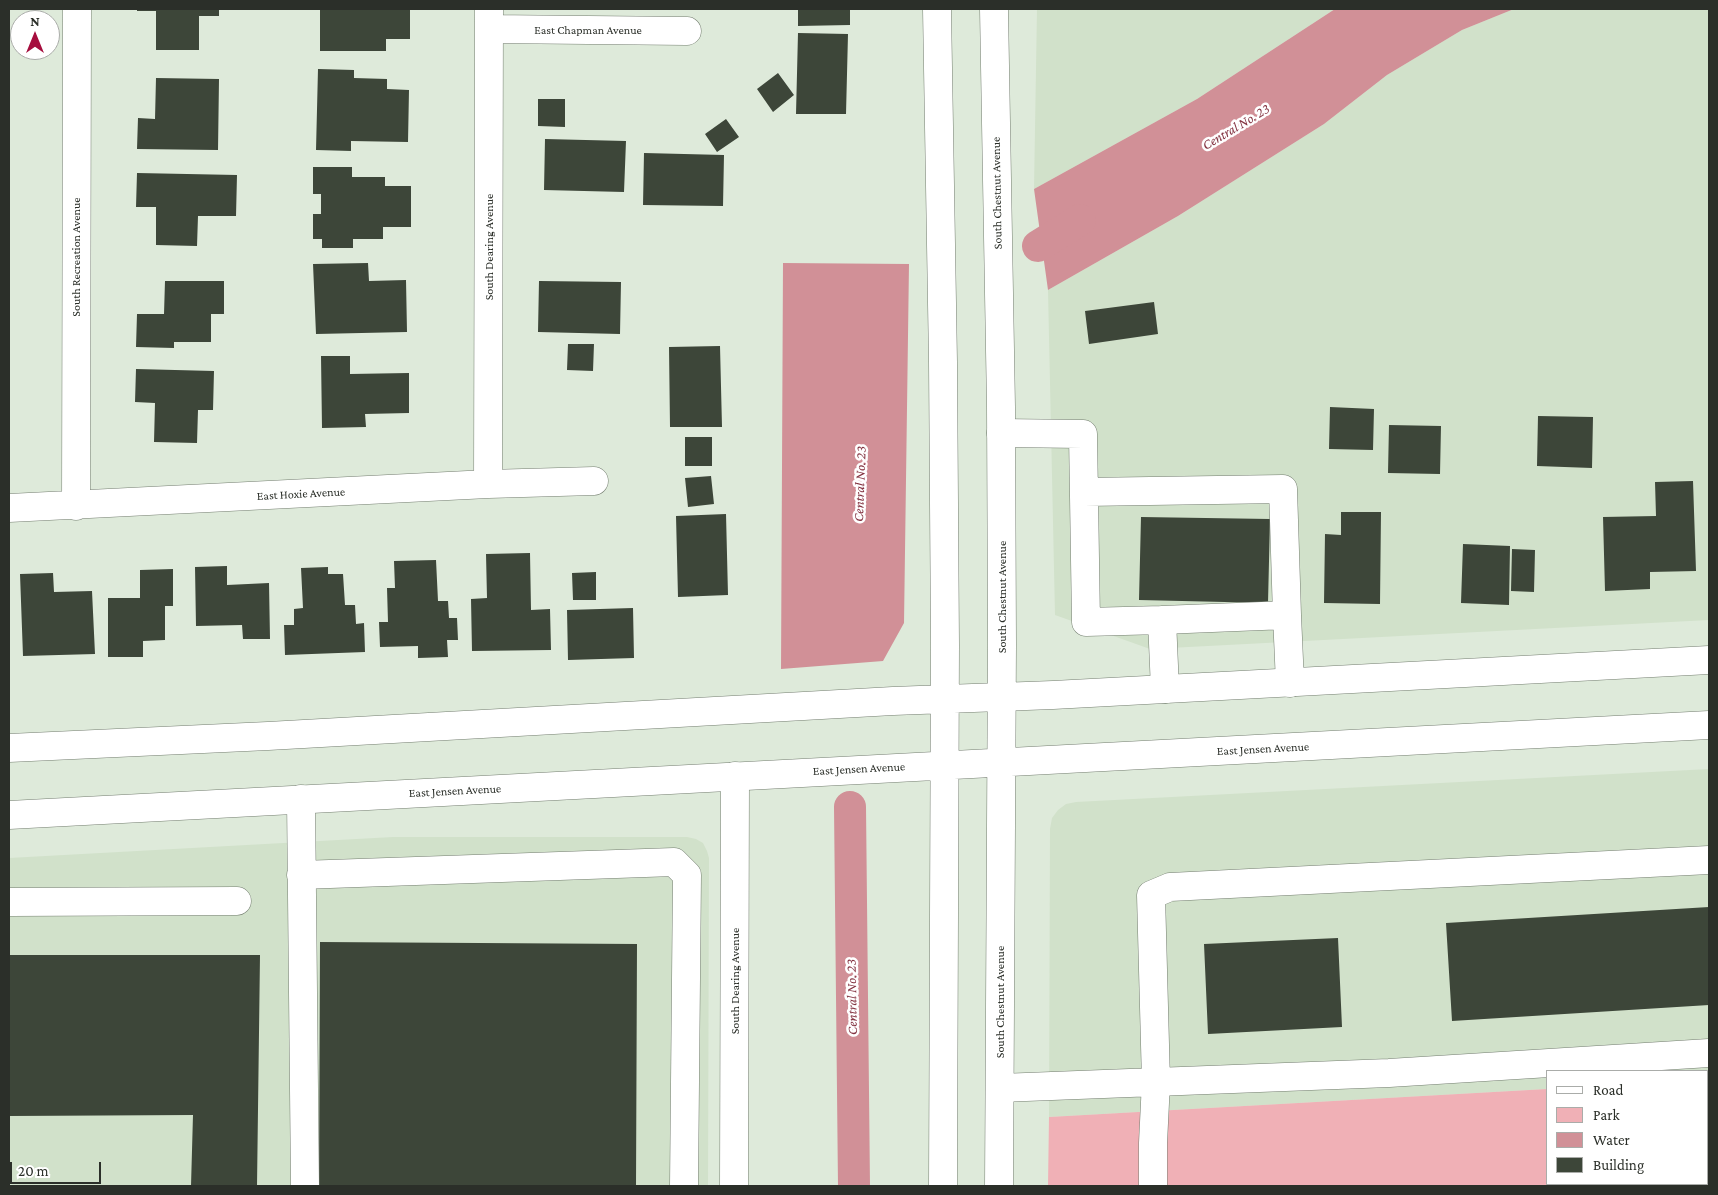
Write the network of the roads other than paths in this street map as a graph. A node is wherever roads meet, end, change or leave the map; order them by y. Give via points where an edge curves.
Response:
1 (77, 9) edge
2 (937, 9) edge
3 (994, 9) edge
4 (490, 19) edge
5 (687, 31) dead end
6 (1001, 433) junction
7 (594, 481) dead end
8 (488, 484) junction
9 (1084, 492) junction
10 (76, 506) junction
11 (9, 508) edge
12 (1288, 615) junction
13 (1162, 620) junction
14 (1709, 660) edge
15 (1290, 683) junction
16 (1165, 689) junction
17 (1002, 697) junction
18 (945, 699) junction
19 (1709, 725) edge
20 (9, 748) edge
21 (1001, 762) junction
22 (945, 765) junction
23 (735, 776) junction
24 (301, 799) junction
25 (9, 815) edge
26 (1709, 860) edge
27 (301, 875) junction
28 (237, 901) dead end
29 (9, 902) edge
30 (1709, 1054) edge
31 (1156, 1082) junction
32 (1000, 1088) junction
33 (943, 1108) junction
34 (305, 1186) edge
35 (684, 1186) edge
36 (734, 1186) edge
37 (943, 1186) edge
38 (953, 1186) edge
39 (999, 1186) edge
40 (1153, 1186) edge

1 - 10 main road, South Recreation Avenue
2 - 18 main road via 944,362
3 - 6 main road, South Chestnut Avenue
4 - 5 main road, East Chapman Avenue
4 - 8 main road, South Dearing Avenue
6 - 9 main road via 1083,434
6 - 17 main road, South Chestnut Avenue
7 - 8 main road, East Hoxie Avenue
8 - 10 main road, East Hoxie Avenue
9 - 12 main road via 1283,489
9 - 13 main road via 1086,622
10 - 11 main road, East Hoxie Avenue
12 - 13 main road
12 - 15 main road
13 - 16 main road
14 - 15 main road
15 - 16 main road
16 - 17 main road
17 - 18 main road
17 - 21 main road, South Chestnut Avenue
18 - 20 main road
18 - 22 main road
19 - 21 main road, East Jensen Avenue
21 - 22 main road, East Jensen Avenue
21 - 32 main road, South Chestnut Avenue
22 - 23 main road, East Jensen Avenue
22 - 33 main road
23 - 24 main road, East Jensen Avenue
23 - 36 main road, South Dearing Avenue
24 - 25 main road, East Jensen Avenue
24 - 27 main road
26 - 31 main road via 1170,887 1152,895
27 - 34 main road
27 - 35 main road via 674,862 687,875
28 - 29 main road
30 - 31 main road
31 - 32 main road
31 - 40 main road
32 - 39 main road, South Chestnut Avenue
33 - 37 main road
33 - 38 main road

